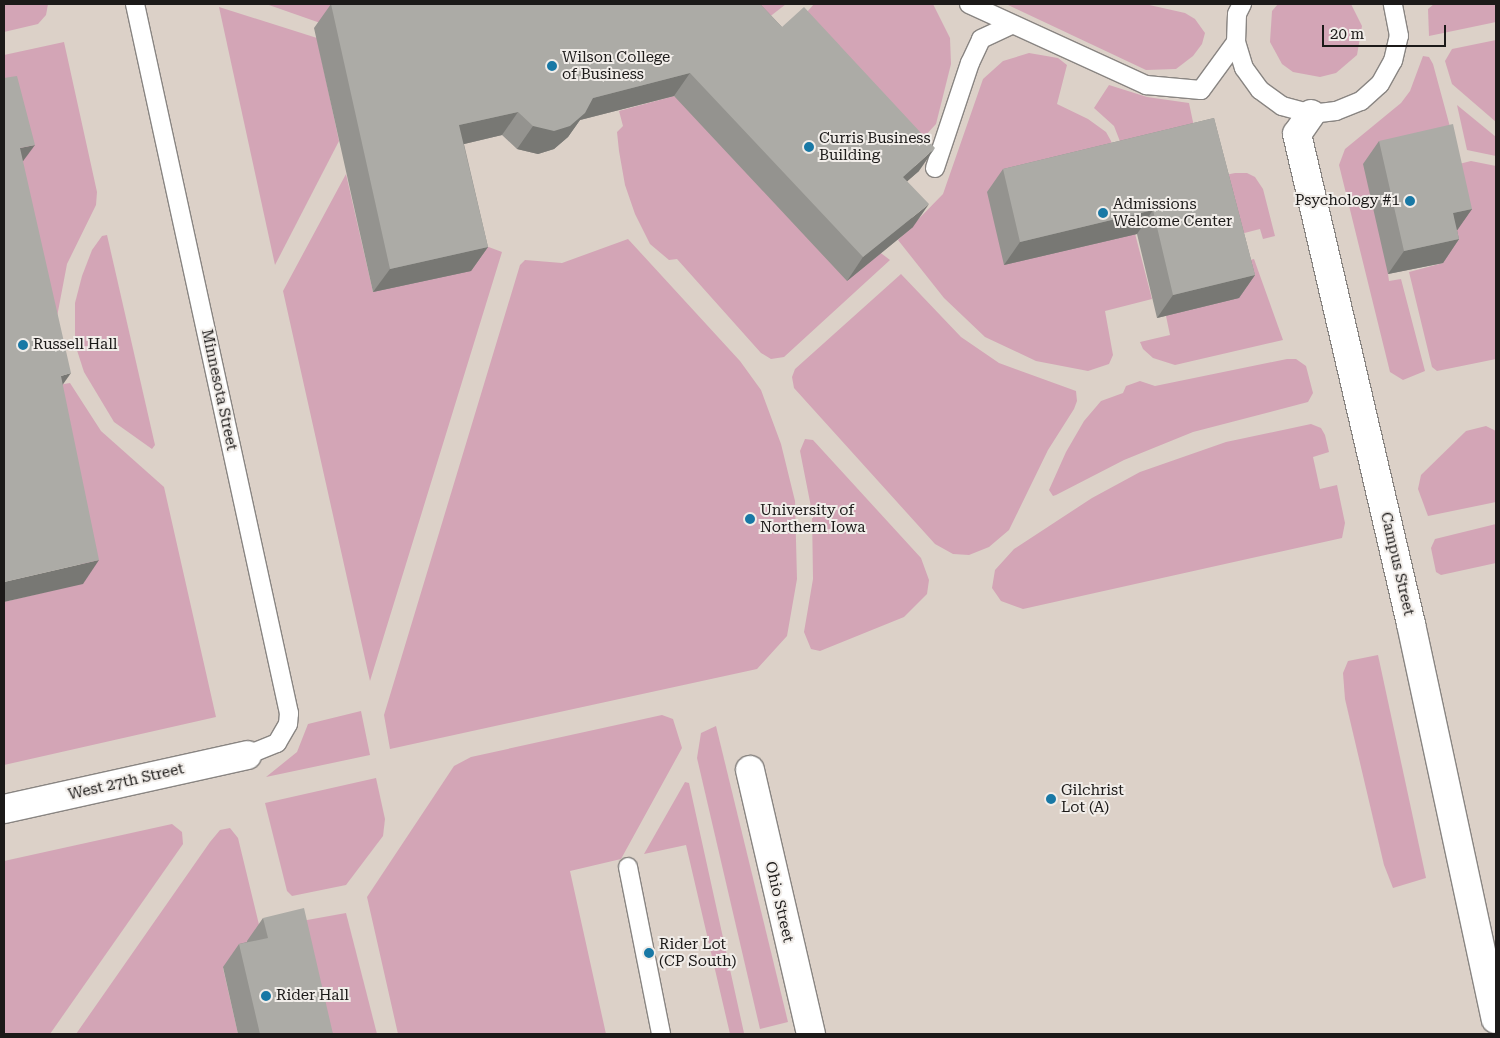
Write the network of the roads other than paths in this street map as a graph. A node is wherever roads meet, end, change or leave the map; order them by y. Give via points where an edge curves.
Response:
1 (135, 4) edge
2 (969, 4) edge
3 (1242, 4) edge
4 (1393, 4) edge
5 (1011, 25) junction
6 (1236, 42) junction
7 (1311, 114) junction
8 (935, 168) edge
9 (247, 755) joint
10 (750, 770) dead end
11 (4, 809) edge
12 (628, 867) dead end
13 (1496, 1019) edge
14 (661, 1034) edge
15 (811, 1034) edge

1 - 9 lane, Minnesota Street via 289,713 288,724 277,743
2 - 5 lane
3 - 6 lane via 1237,14
4 - 7 lane via 1399,36 1393,61 1380,84 1361,101 1336,111
5 - 6 lane via 1146,84 1200,90
5 - 8 lane via 981,39
6 - 7 lane via 1244,68 1260,90 1282,106
7 - 13 street, Campus Street via 1297,134 1411,624
9 - 11 street, West 27th Street
10 - 15 street, Ohio Street
12 - 14 lane

